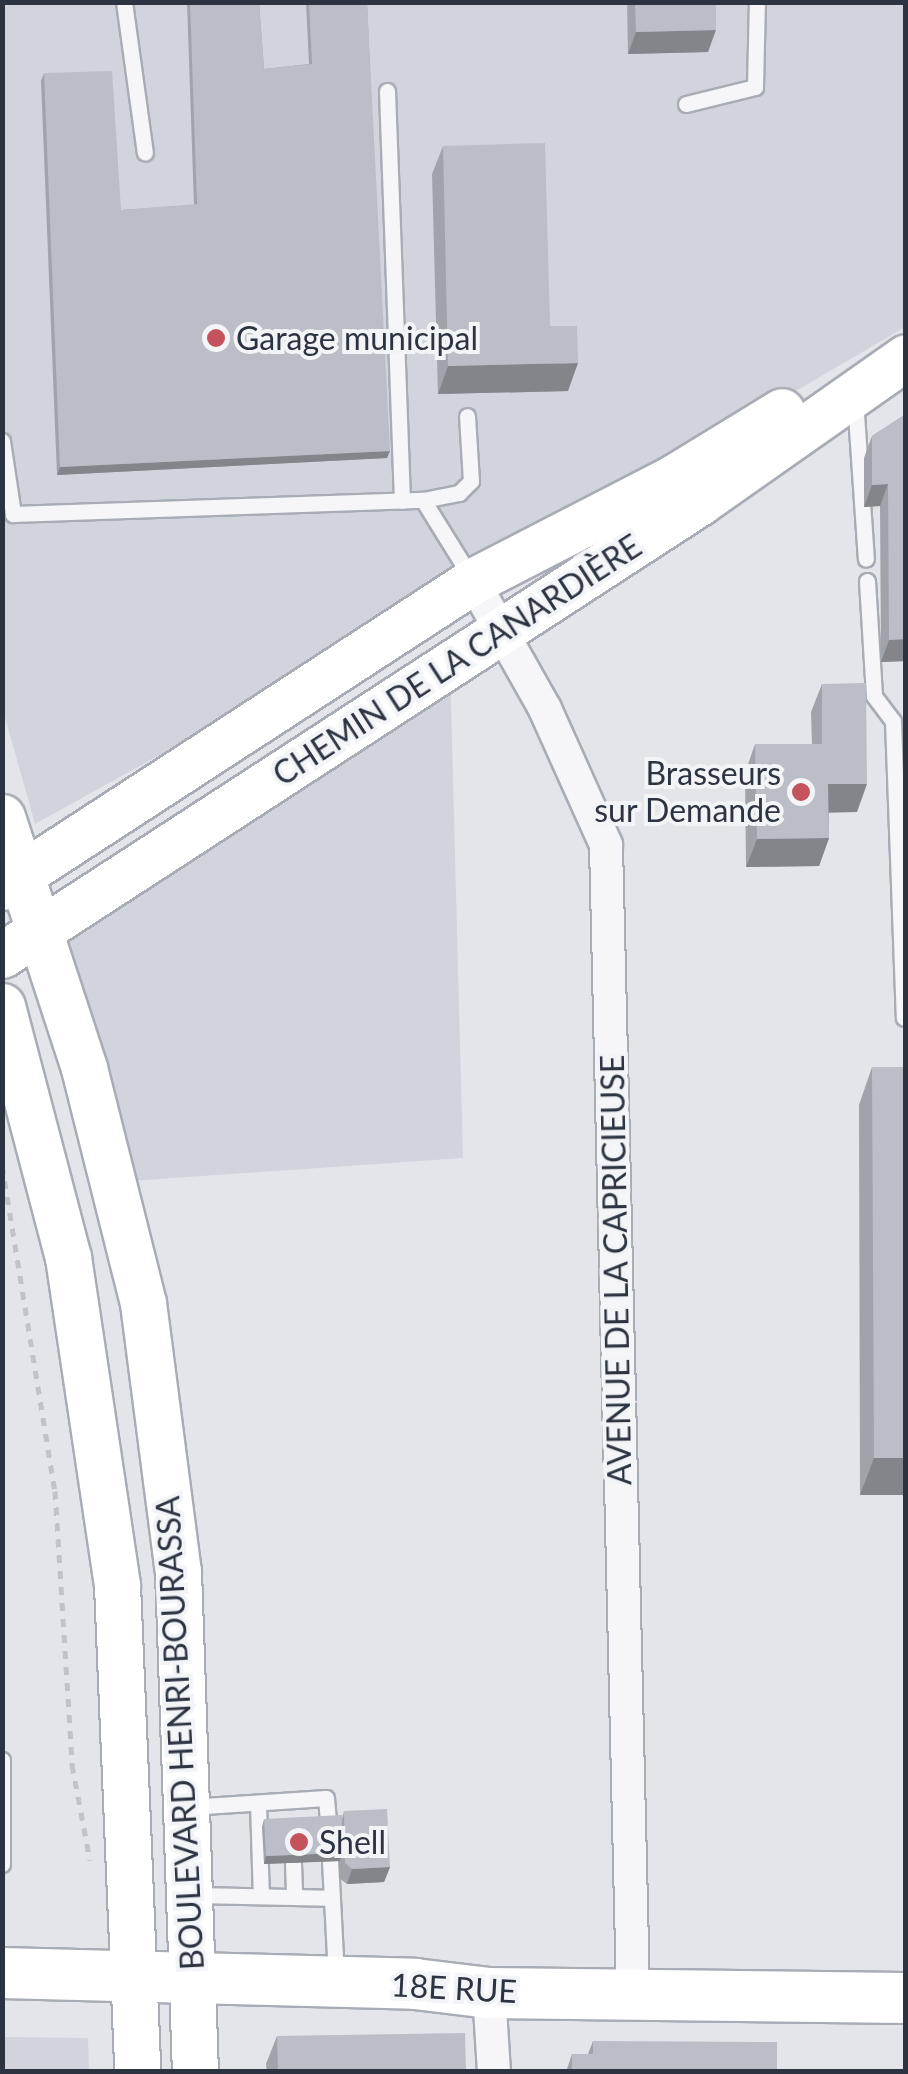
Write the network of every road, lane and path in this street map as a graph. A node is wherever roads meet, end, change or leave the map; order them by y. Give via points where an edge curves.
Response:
1 (124, 2) edge
2 (757, 2) edge
3 (387, 90) dead end
4 (686, 104) dead end
5 (145, 152) dead end
6 (906, 342) edge
7 (906, 357) edge
8 (855, 397) junction
9 (467, 416) dead end
10 (2, 441) edge
11 (423, 500) junction
12 (402, 501) junction
13 (866, 559) dead end
14 (474, 581) junction
15 (868, 581) dead end
16 (504, 630) junction
17 (2, 817) edge
18 (13, 881) edge
19 (21, 943) edge
20 (2, 1006) edge
21 (904, 1018) edge
22 (2, 1165) edge
23 (2, 1760) edge
24 (290, 1801) junction
25 (258, 1803) junction
26 (186, 1808) junction
27 (328, 1823) edge
28 (291, 1825) edge
29 (330, 1861) edge
30 (293, 1863) edge
31 (2, 1864) edge
32 (94, 1880) dead end
33 (188, 1895) junction
34 (261, 1896) junction
35 (294, 1897) junction
36 (332, 1898) junction
37 (2, 1973) edge
38 (136, 1979) junction
39 (191, 1980) junction
40 (336, 1983) junction
41 (634, 1990) junction
42 (489, 1993) junction
43 (906, 1998) edge
44 (137, 2072) edge
45 (195, 2072) edge
46 (494, 2072) edge

1 - 5 lane
2 - 4 lane via 755,86
3 - 12 lane
6 - 14 main road, CHEMIN DE LA CANARDIÈRE via 676,476
7 - 8 main road, CHEMIN DE LA CANARDIÈRE
8 - 13 lane
8 - 16 main road, CHEMIN DE LA CANARDIÈRE
9 - 11 lane via 470,481 459,492
10 - 12 lane via 13,514
11 - 12 lane
11 - 14 lane
14 - 16 street, AVENUE DE LA CAPRICIEUSE
14 - 18 main road, CHEMIN DE LA CANARDIÈRE
15 - 21 lane via 874,696 893,720
16 - 19 main road, CHEMIN DE LA CANARDIÈRE
16 - 41 street, AVENUE DE LA CAPRICIEUSE via 606,845
17 - 18 main road, BOULEVARD HENRI-BOURASSA
18 - 19 main road, BOULEVARD HENRI-BOURASSA
19 - 26 main road, BOULEVARD HENRI-BOURASSA via 111,1163 143,1303 178,1571
20 - 38 main road, BOULEVARD HENRI-BOURASSA via 68,1257 94,1400 117,1584
22 - 32 path via 25,1334 49,1442 72,1765
23 - 31 lane
24 - 25 lane
24 - 27 lane via 326,1798
24 - 28 lane
25 - 26 lane
25 - 34 lane
26 - 33 main road, BOULEVARD HENRI-BOURASSA
29 - 36 lane
30 - 35 lane
33 - 34 lane
33 - 39 main road, BOULEVARD HENRI-BOURASSA
34 - 35 lane
35 - 36 lane
36 - 40 lane
37 - 38 main road, 18E RUE
38 - 39 main road, 18E RUE
38 - 44 main road, BOULEVARD HENRI-BOURASSA
39 - 40 main road, 18E RUE
39 - 45 main road, BOULEVARD HENRI-BOURASSA
40 - 42 main road, 18E RUE
41 - 42 main road, 18E RUE
41 - 43 main road, 18E RUE
42 - 46 street

